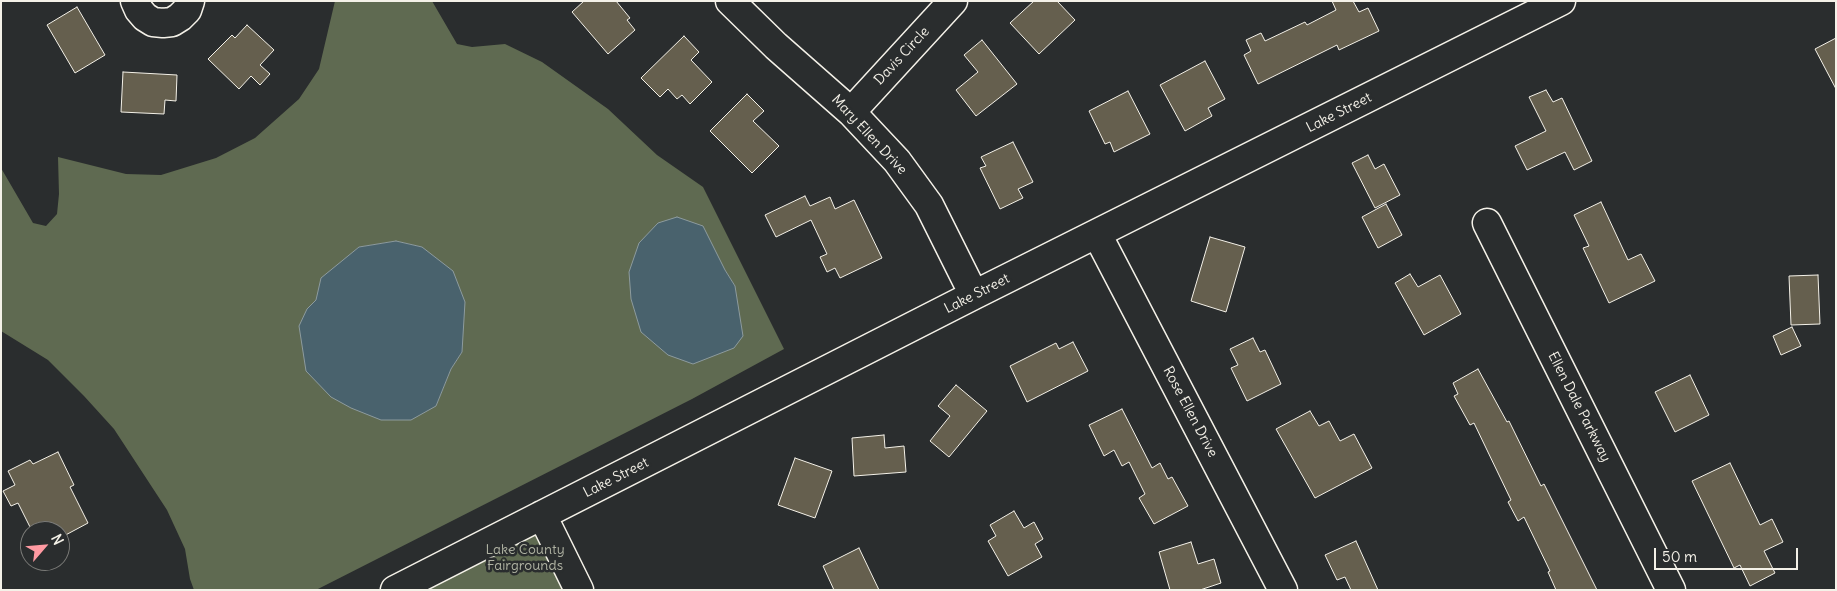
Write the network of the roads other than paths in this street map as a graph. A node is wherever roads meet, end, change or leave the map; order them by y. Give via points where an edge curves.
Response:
1 (134, 1) edge
2 (190, 1) edge
3 (730, 1) edge
4 (953, 1) edge
5 (1561, 1) edge
6 (851, 112) junction
7 (1487, 223) dead end
8 (1097, 234) junction
9 (974, 295) junction
10 (542, 515) junction
11 (395, 590) edge
12 (579, 590) edge
13 (1283, 590) edge
14 (1671, 590) edge

1 - 2 street via 145,17 163,23 180,17
3 - 6 street, Mary Ellen Drive
4 - 6 street, Davis Circle
5 - 8 street, Lake Street
6 - 9 street, Mary Ellen Drive via 897,161 929,205
7 - 14 street, Ellen Dale Parkway
8 - 9 street, Lake Street
8 - 13 street, Rose Ellen Drive
9 - 10 street, Lake Street
10 - 11 street, Lake Street
10 - 12 street

